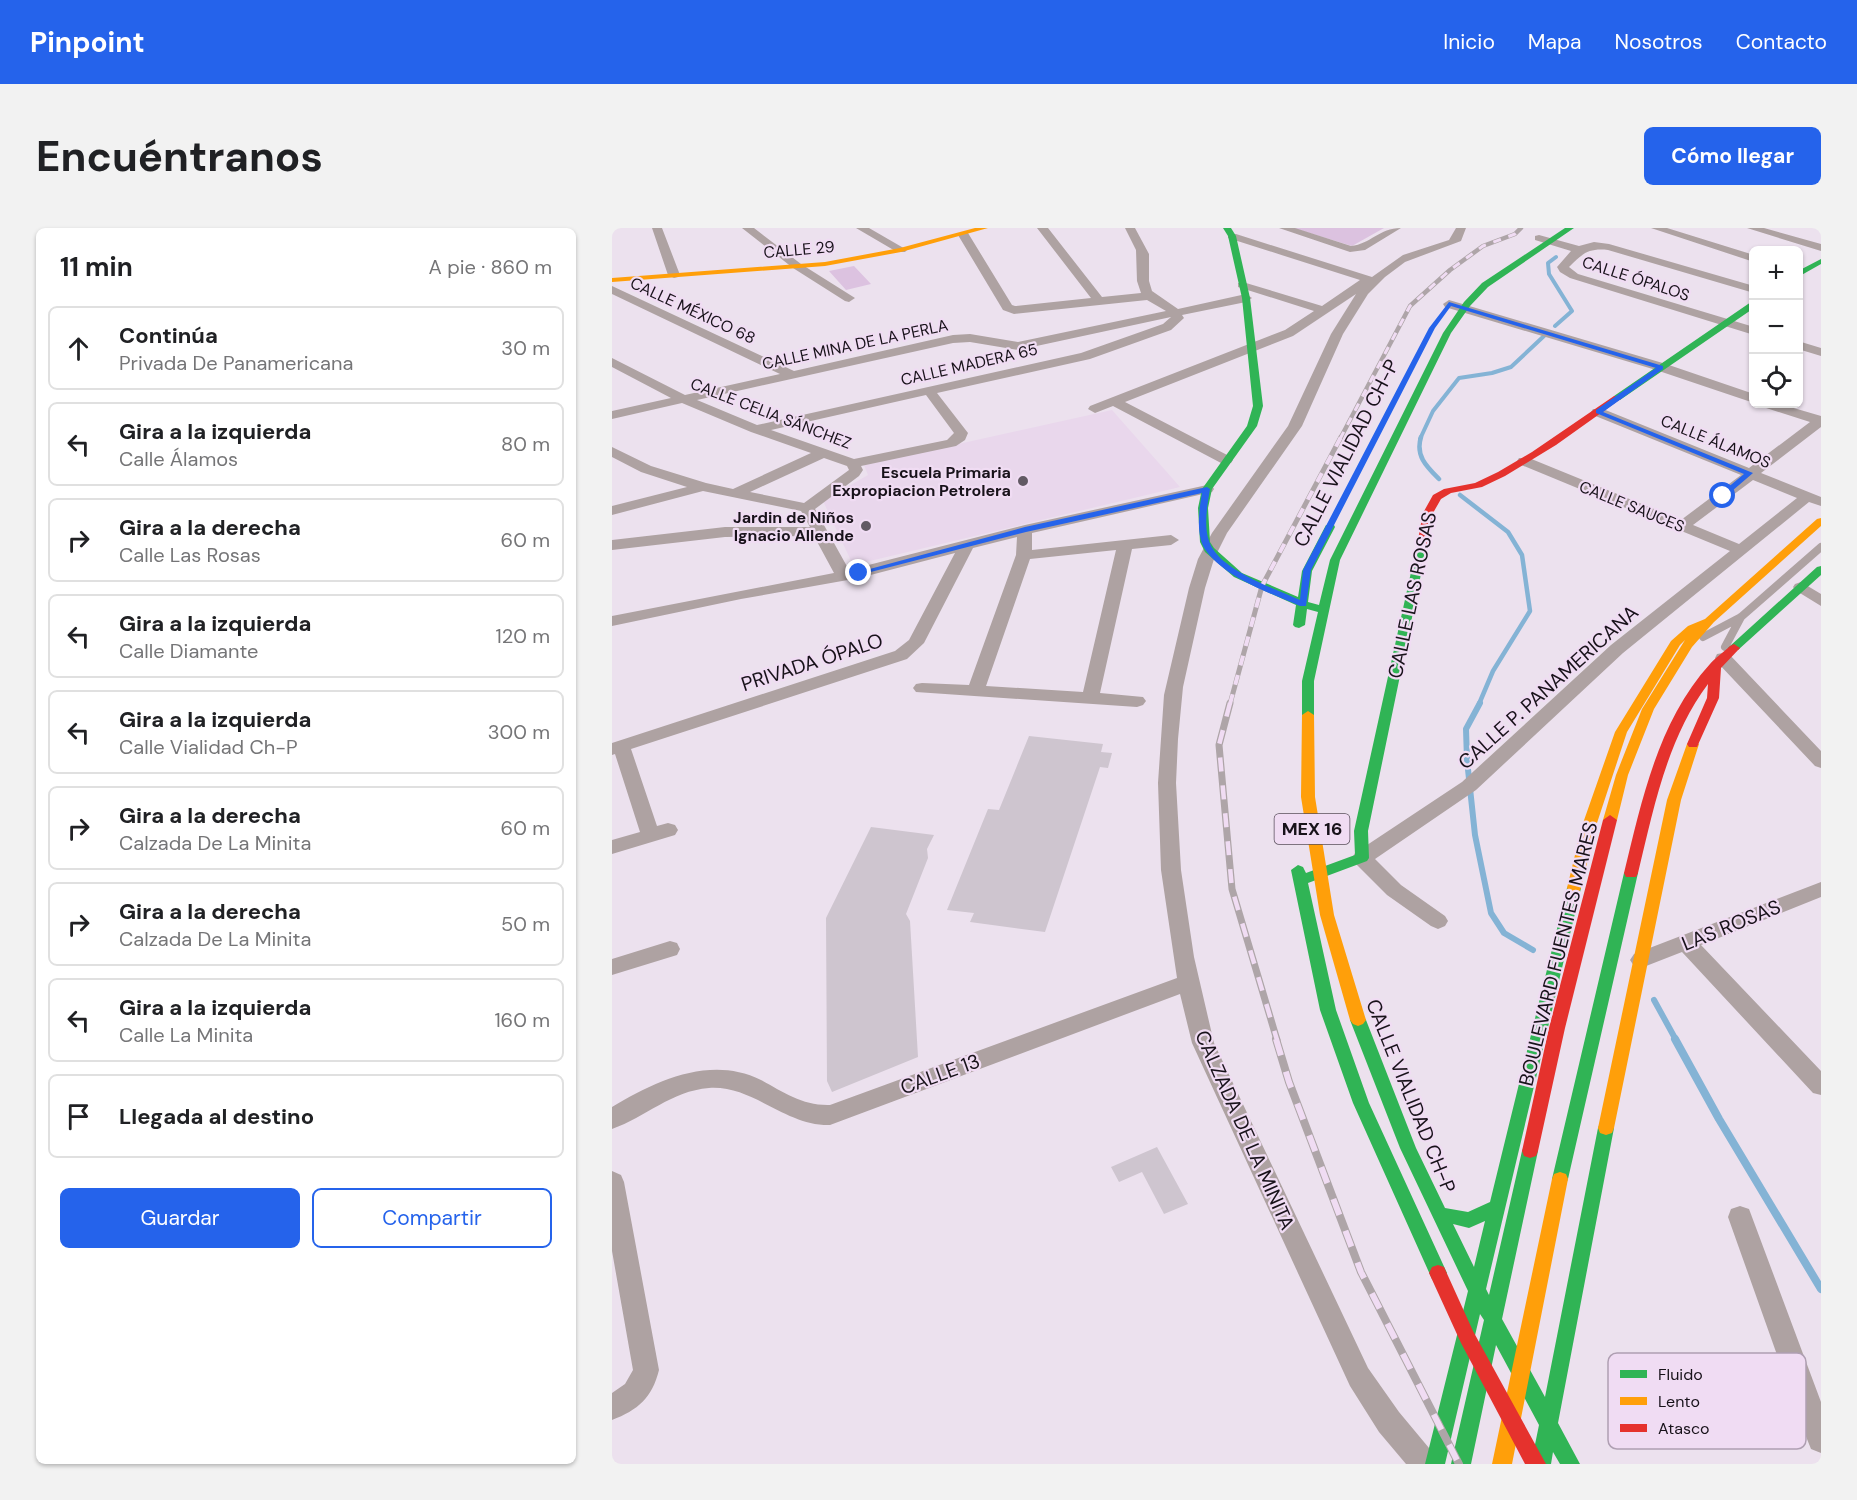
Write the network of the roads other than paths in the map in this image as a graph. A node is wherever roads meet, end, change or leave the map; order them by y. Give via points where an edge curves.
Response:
1 (657, 228) edge
2 (747, 228) edge
3 (861, 228) edge
4 (984, 228) edge
5 (1042, 228) edge
6 (1130, 228) edge
7 (1284, 228) edge
8 (1396, 228) edge
9 (1461, 228) edge
10 (1570, 228) edge
11 (1752, 228) edge
12 (1657, 229) edge
13 (1230, 232) edge
14 (964, 235) junction
15 (1549, 236) edge
16 (1821, 248) edge
17 (900, 250) junction
18 (1580, 250) junction
19 (1749, 257) edge
20 (1821, 261) edge
21 (797, 266) junction
22 (1803, 272) edge
23 (674, 275) junction
24 (612, 280) edge
25 (1371, 280) junction
26 (1749, 289) edge
27 (612, 290) edge
28 (1244, 291) junction
29 (1149, 296) junction
30 (849, 298) dead end
31 (1098, 300) junction
32 (1453, 300) joint
33 (1749, 307) edge
34 (1463, 308) junction
35 (1322, 310) junction
36 (1177, 312) junction
37 (1725, 322) junction
38 (1749, 329) edge
39 (1018, 346) junction
40 (1803, 347) edge
41 (1252, 349) junction
42 (1821, 352) edge
43 (612, 362) edge
44 (1030, 368) junction
45 (1661, 368) junction
46 (793, 375) junction
47 (929, 391) junction
48 (1749, 397) edge
49 (681, 398) junction
50 (1115, 402) junction
51 (1780, 408) edge
52 (1095, 409) dead end
53 (1598, 412) junction
54 (612, 415) edge
55 (1821, 421) edge
56 (756, 429) junction
57 (612, 452) edge
58 (825, 452) junction
59 (1226, 460) junction
60 (1524, 461) junction
61 (853, 463) junction
62 (1749, 473) junction
63 (704, 487) junction
64 (1207, 489) junction
65 (736, 493) junction
66 (1814, 500) edge
67 (807, 508) junction
68 (612, 511) edge
69 (1335, 518) dead end
70 (1821, 521) edge
71 (1683, 526) junction
72 (1025, 530) junction
73 (819, 531) junction
74 (1171, 540) dead end
75 (612, 545) edge
76 (967, 545) junction
77 (1125, 545) junction
78 (1821, 546) edge
79 (1209, 550) junction
80 (1740, 550) junction
81 (1023, 555) junction
82 (1821, 569) edge
83 (844, 576) junction
84 (1801, 587) junction
85 (1821, 601) edge
86 (1303, 604) junction
87 (1321, 609) junction
88 (1742, 616) junction
89 (1710, 620) junction
90 (612, 621) edge
91 (1297, 635) dead end
92 (1688, 645) junction
93 (1719, 661) junction
94 (922, 687) dead end
95 (976, 691) junction
96 (1090, 698) junction
97 (1137, 701) dead end
98 (617, 748) edge
99 (1821, 762) edge
100 (612, 847) edge
101 (1297, 858) dead end
102 (1362, 858) junction
103 (1319, 875) junction
104 (1300, 881) junction
105 (1821, 889) edge
106 (1438, 921) dead end
107 (1686, 943) junction
108 (670, 949) dead end
109 (1641, 960) junction
110 (612, 967) edge
111 (1188, 983) junction
112 (1821, 1086) edge
113 (612, 1119) edge
114 (612, 1182) edge
115 (1497, 1207) junction
116 (1439, 1214) junction
117 (1740, 1217) dead end
118 (1483, 1267) junction
119 (1478, 1291) junction
120 (1569, 1327) junction
121 (1467, 1337) junction
122 (1790, 1353) edge
123 (1806, 1398) edge
124 (612, 1407) edge
125 (1548, 1424) junction
126 (1821, 1439) edge
127 (1424, 1464) edge
128 (1436, 1464) edge
129 (1461, 1464) edge
130 (1502, 1464) edge
131 (1536, 1464) edge
132 (1541, 1464) edge
133 (1570, 1464) edge

1 - 23 street
2 - 21 street
3 - 17 street
4 - 14 main road, CALLE 29
5 - 31 street
6 - 29 street via 1143,255 1143,287
7 - 8 street via 1346,249 1358,249
9 - 25 street via 1453,242 1403,259
10 - 15 main road, CALLE VIALIDAD CH-P / MEX 16
11 - 16 street
12 - 19 street
13 - 25 street
13 - 28 main road
14 - 17 main road, CALLE 29
14 - 31 street via 1010,309
15 - 18 street, CALLE ÓPALOS
15 - 32 main road, CALLE VIALIDAD CH-P / MEX 16 via 1477,275
15 - 34 main road, CALLE VIALIDAD CH-P / MEX 16 via 1491,279
17 - 21 main road, CALLE 29
18 - 26 street via 1594,244 1609,247
18 - 37 street, CALLE ÓPALOS via 1563,267 1574,276
20 - 22 main road
21 - 23 main road, CALLE 29
21 - 30 street
23 - 24 main road, CALLE 29
25 - 35 street
25 - 79 street via 1334,340 1313,392 1280,452
27 - 46 street, CALLE MÉXICO 68
28 - 35 street
28 - 36 street, CALLE MINA DE LA PERLA
28 - 41 main road
29 - 31 street
29 - 36 street
32 - 34 street
33 - 37 main road, CALLE LAS ROSAS
34 - 45 street
34 - 87 main road, CALLE VIALIDAD CH-P / MEX 16 via 1332,567
35 - 41 street via 1297,328
36 - 39 street, CALLE MINA DE LA PERLA
36 - 44 street, CALLE MADERA 65 via 1178,318 1167,327 1085,356
37 - 38 street, CALLE ÓPALOS
37 - 45 main road, CALLE LAS ROSAS
39 - 44 street
39 - 46 street, CALLE MINA DE LA PERLA via 962,338
40 - 42 street
41 - 50 street
41 - 59 main road via 1257,415
43 - 49 street, CALLE CELIA SÁNCHEZ
44 - 47 street, CALLE MADERA 65
45 - 48 street
45 - 53 main road, CALLE LAS ROSAS
46 - 49 street, CALLE MINA DE LA PERLA
47 - 56 street, CALLE MADERA 65
47 - 61 street via 961,433 960,437 951,443
49 - 54 street, CALLE MINA DE LA PERLA
49 - 56 street, CALLE CELIA SÁNCHEZ
50 - 52 street
50 - 59 street
51 - 55 street
53 - 60 main road, CALLE LAS ROSAS
53 - 62 street, CALLE ÁLAMOS
55 - 62 street
56 - 58 street, CALLE CELIA SÁNCHEZ
57 - 63 street via 646,469
58 - 61 street, CALLE CELIA SÁNCHEZ
58 - 65 street
59 - 64 main road
60 - 71 street, CALLE SAUCES
60 - 102 main road, CALLE LAS ROSAS via 1482,484 1444,491 1432,503 1361,831
61 - 67 street via 854,473
62 - 66 street, CALLE ÁLAMOS
62 - 71 street
63 - 65 street
63 - 68 street
64 - 72 street
64 - 79 main road, CALZADA DE LA MINITA via 1203,508
65 - 67 street
66 - 80 street, CALLE P. PANAMERICANA
67 - 73 street
69 - 86 main road, CALLE VIALIDAD CH-P via 1307,570
70 - 89 main road, BOULEVARD FUENTES MARES
71 - 80 street, CALLE SAUCES
72 - 76 street
72 - 81 street
73 - 75 street via 725,532
73 - 83 street
74 - 77 street
76 - 83 street
76 - 98 street, PRIVADA ÓPALO via 916,643 901,655
77 - 81 street
77 - 96 street
78 - 88 lane
79 - 86 main road via 1238,575
79 - 111 street, CALZADA DE LA MINITA via 1173,692 1166,760 1168,853
80 - 102 street, CALLE P. PANAMERICANA via 1617,649 1469,786
81 - 95 street
82 - 84 main road
83 - 90 street
84 - 85 street
84 - 93 main road
86 - 87 main road
86 - 91 main road, CALLE VIALIDAD CH-P
87 - 103 main road, CALLE VIALIDAD CH-P / MEX 16 via 1306,701 1305,783
88 - 92 lane
88 - 93 lane
89 - 92 main road, BOULEVARD FUENTES MARES
89 - 115 main road via 1684,634 1664,658 1621,732 1611,758 1586,836
92 - 129 main road, BOULEVARD FUENTES MARES via 1648,708 1622,775 1557,1029
93 - 99 street
93 - 109 main road via 1713,698 1674,800
93 - 130 main road via 1687,701 1655,775 1591,1040
94 - 95 street
95 - 96 street
96 - 97 street
98 - 100 street via 660,833
101 - 104 main road, MEX 16
102 - 103 main road, CALLE P. PANAMERICANA
102 - 106 street via 1394,890
103 - 104 main road, CALLE P. PANAMERICANA
103 - 116 main road, CALLE VIALIDAD CH-P / MEX 16 via 1352,1008 1388,1102
104 - 121 main road, MEX 16 via 1328,1010 1361,1103
105 - 107 street, LAS ROSAS
107 - 109 street, LAS ROSAS
107 - 112 street
108 - 110 street
109 - 120 main road
111 - 113 street, CALLE 13 via 830,1115 801,1113 741,1082 721,1079 693,1081 641,1102
111 - 127 street, CALZADA DE LA MINITA via 1203,1043 1335,1329 1359,1377
114 - 124 street via 646,1370 640,1390
115 - 116 main road via 1469,1220
115 - 118 main road
116 - 119 main road, CALLE VIALIDAD CH-P / MEX 16
117 - 122 street
118 - 119 main road
118 - 120 main road via 1489,1283 1511,1311 1529,1325 1548,1329
119 - 121 main road
119 - 125 main road, CALLE VIALIDAD CH-P / MEX 16
120 - 125 main road
121 - 128 main road
121 - 131 main road, MEX 16
123 - 126 street
125 - 132 main road
125 - 133 main road, CALLE VIALIDAD CH-P / MEX 16

